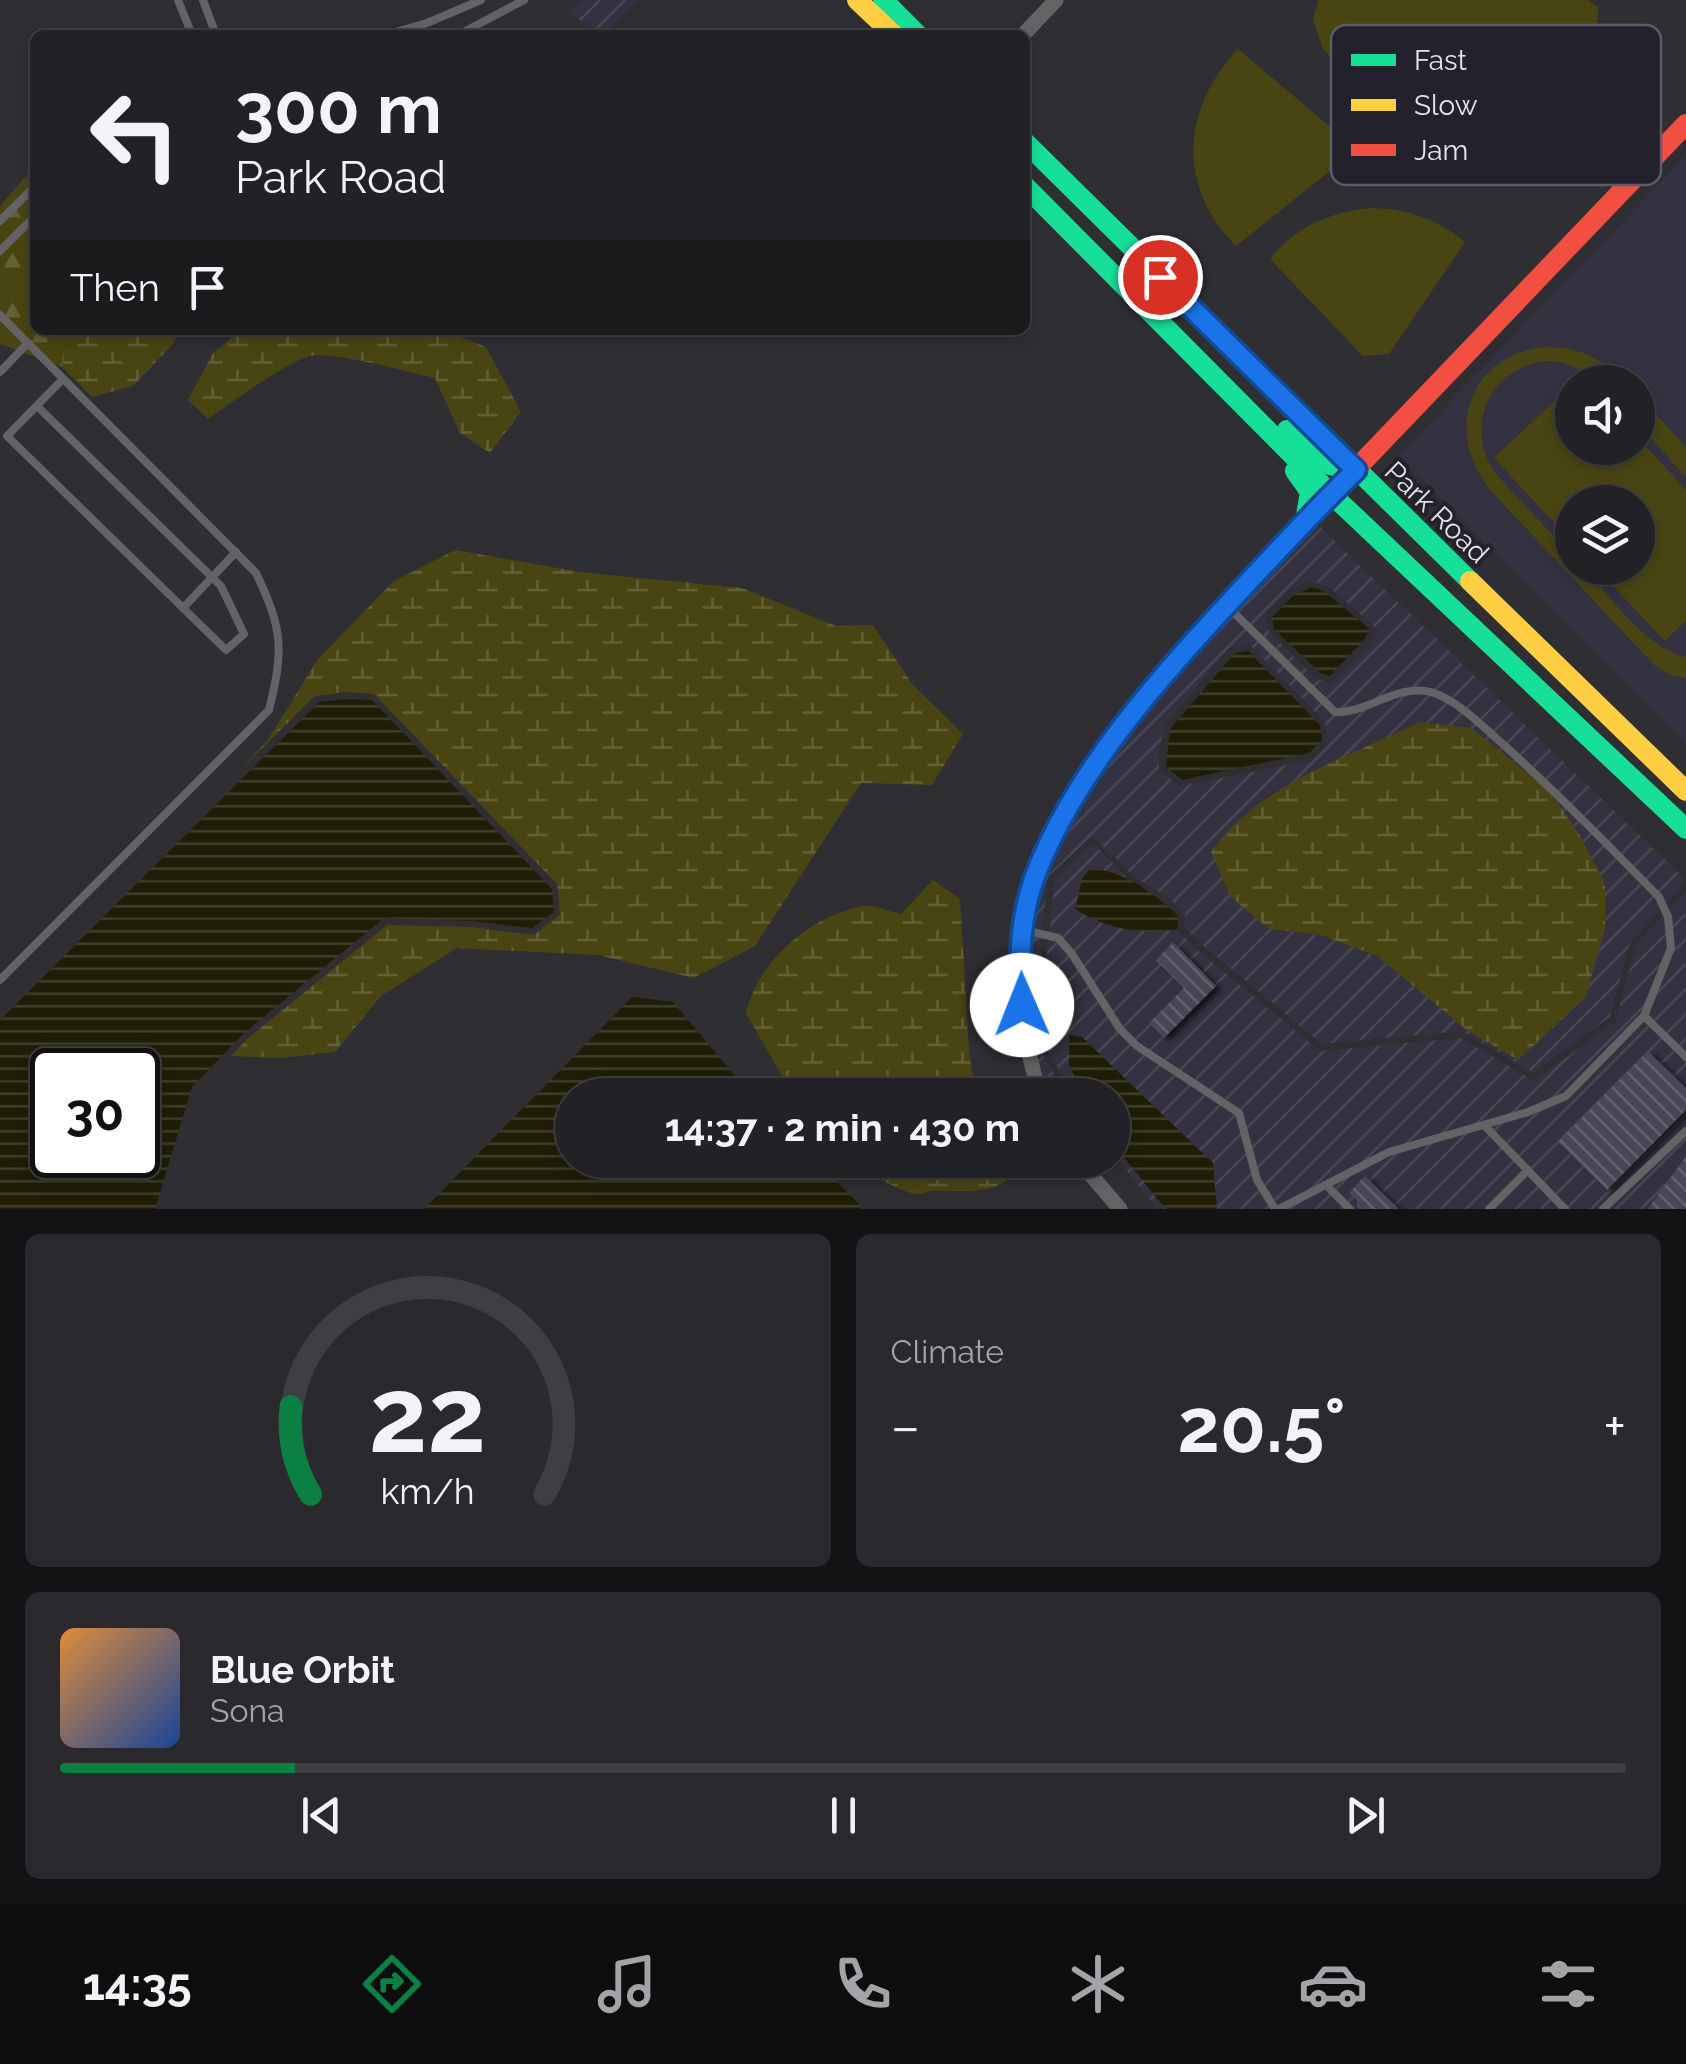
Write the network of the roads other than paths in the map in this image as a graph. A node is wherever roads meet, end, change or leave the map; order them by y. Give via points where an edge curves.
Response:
1 (203, 0) edge
2 (481, 0) edge
3 (524, 0) edge
4 (841, 0) edge
5 (857, 0) edge
6 (883, 0) edge
7 (1056, 0) edge
8 (180, 4) edge
9 (190, 30) edge
10 (214, 30) edge
11 (404, 30) edge
12 (467, 30) edge
13 (870, 30) edge
14 (889, 30) edge
15 (913, 30) edge
16 (1028, 30) edge
17 (1686, 124) edge
18 (1030, 147) edge
19 (1661, 150) edge
20 (1628, 185) edge
21 (30, 191) edge
22 (1030, 191) edge
23 (0, 221) edge
24 (30, 221) edge
25 (0, 252) edge
26 (0, 315) edge
27 (1180, 342) junction
28 (28, 344) junction
29 (0, 372) edge
30 (64, 379) junction
31 (37, 406) junction
32 (1356, 470) junction
33 (1331, 494) junction
34 (1305, 522) junction
35 (236, 552) junction
36 (212, 577) junction
37 (1226, 605) junction
38 (183, 608) junction
39 (1520, 631) junction
40 (1686, 791) edge
41 (1686, 830) edge
42 (1023, 930) junction
43 (0, 980) edge
44 (1644, 1016) junction
45 (1686, 1057) edge
46 (1036, 1078) edge
47 (1484, 1125) junction
48 (1686, 1131) edge
49 (1528, 1170) junction
50 (1093, 1178) edge
51 (1327, 1186) junction
52 (1120, 1209) edge
53 (1277, 1209) edge
54 (1350, 1209) edge
55 (1489, 1209) edge
56 (1565, 1209) edge
57 (1603, 1209) edge

1 - 8 lane
1 - 10 lane
2 - 11 lane
3 - 12 lane
4 - 13 main road
5 - 14 main road
6 - 15 main road
7 - 16 street
8 - 9 lane
17 - 19 main road
18 - 32 main road, Park Road
20 - 32 main road
21 - 23 lane
22 - 27 main road
24 - 25 lane
26 - 28 lane
27 - 32 main road via 1228,375 1312,453
27 - 33 main road
27 - 34 main road via 1297,473 1310,492
28 - 29 lane
28 - 30 lane
30 - 31 lane
30 - 35 lane
31 - 36 lane
31 - 38 lane via 7,436
32 - 33 street
32 - 39 main road, Park Road
33 - 34 street
33 - 39 main road via 1375,506 1498,622
33 - 41 main road
34 - 37 street
35 - 36 lane
35 - 43 lane via 256,573 275,614 280,664 268,710
36 - 38 lane
36 - 38 lane via 244,634 226,650
37 - 42 street via 1128,718 1068,810 1035,877
37 - 44 lane via 1340,714 1404,691 1430,692 1483,727 1559,795 1664,906 1672,948
39 - 40 main road, Park Road
42 - 46 street via 1019,975
42 - 53 lane via 1062,942 1129,1038 1238,1113 1257,1180
44 - 45 lane
44 - 47 lane via 1566,1096
47 - 49 lane
47 - 51 lane via 1390,1152
48 - 57 lane
49 - 55 lane
49 - 56 lane
50 - 52 street
51 - 53 lane
51 - 54 lane

